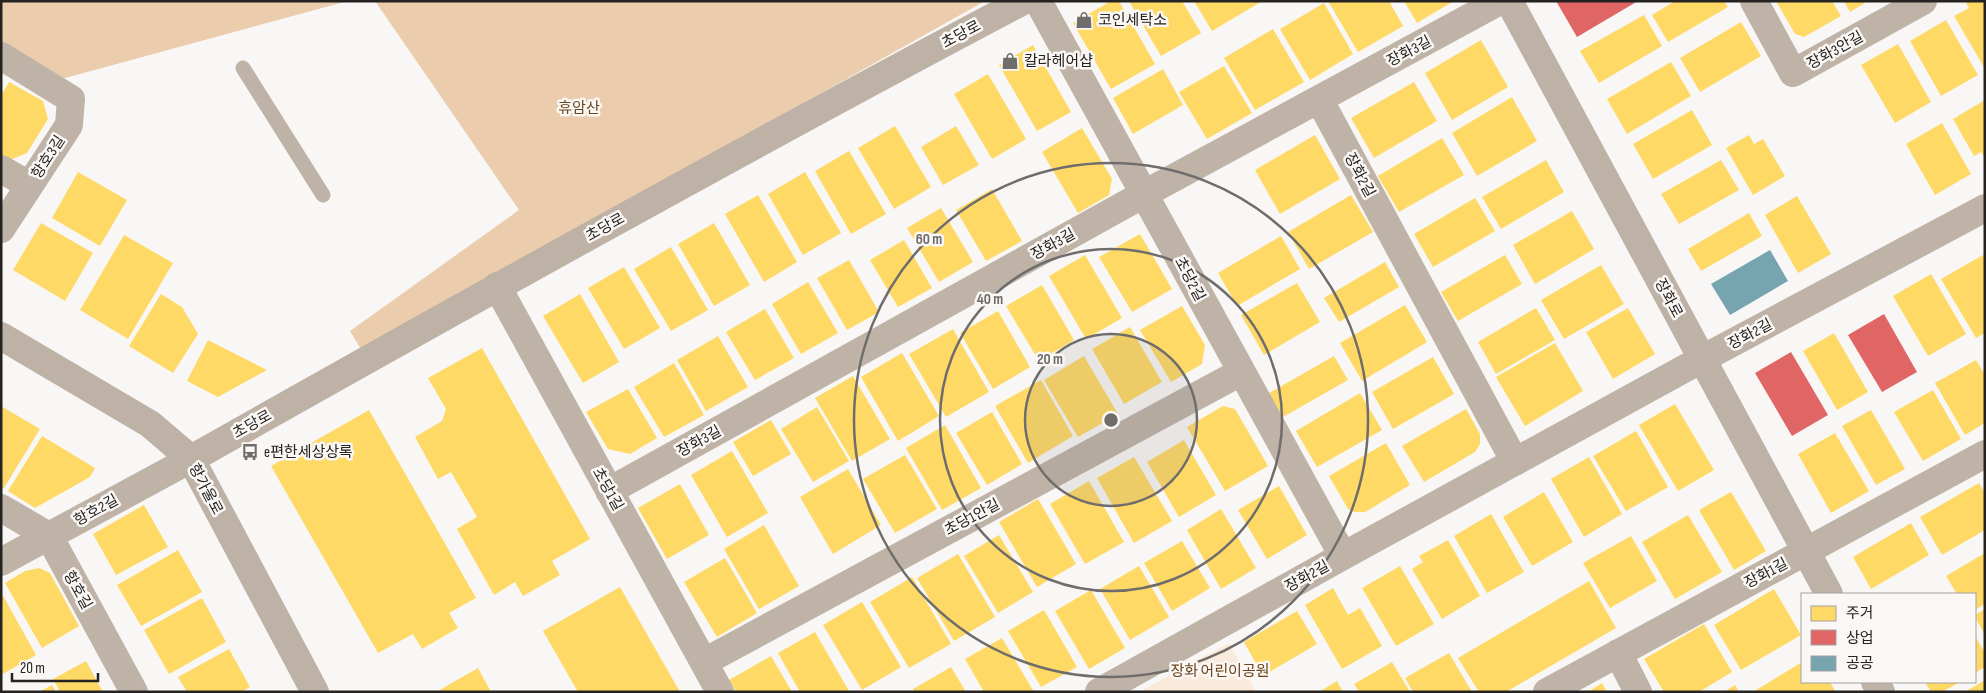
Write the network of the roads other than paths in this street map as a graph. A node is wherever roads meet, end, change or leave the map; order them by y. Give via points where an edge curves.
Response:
1 (1024, 1) edge
2 (1038, 1) edge
3 (1500, 1) edge
4 (1510, 1) edge
5 (1754, 1) edge
6 (1923, 1) edge
7 (1, 56) edge
8 (243, 68) dead end
9 (1319, 99) junction
10 (1, 168) edge
11 (29, 186) junction
12 (1144, 194) junction
13 (323, 195) dead end
14 (1985, 208) edge
15 (1, 229) edge
16 (497, 286) junction
17 (1, 336) edge
18 (1702, 359) junction
19 (1240, 372) junction
20 (1985, 454) edge
21 (191, 459) junction
22 (1515, 462) junction
23 (609, 491) junction
24 (1, 508) edge
25 (49, 536) junction
26 (1806, 551) junction
27 (1343, 556) junction
28 (1, 562) edge
29 (1828, 593) edge
30 (1618, 653) junction
31 (704, 662) junction
32 (134, 692) edge
33 (315, 692) edge
34 (720, 692) edge
35 (1100, 692) edge
36 (1547, 692) edge
37 (1638, 692) edge

1 - 16 street, 초당로
2 - 12 street, 초당2길
3 - 9 street, 장화3길
4 - 18 street, 장화로
5 - 6 street, 장화3안길 via 1792,73
7 - 11 street, 항호3길 via 71,99 69,125
8 - 13 lane
9 - 12 street, 장화3길
9 - 22 street, 장화2길
10 - 11 street
11 - 15 street, 항호3길
12 - 19 street, 초당2길
12 - 23 street, 장화3길
14 - 18 street, 장화2길
16 - 21 street, 초당로
16 - 23 street, 초당1길
17 - 21 street, 항가울로 via 150,424
18 - 22 street, 장화2길
18 - 26 street, 장화로
19 - 27 street, 초당2길
19 - 31 street, 초당1안길
20 - 26 street, 장화1길
21 - 25 street, 항호2길
21 - 33 street, 항가울로
22 - 27 street, 장화2길
23 - 31 street, 초당1길
24 - 25 street
25 - 28 street, 항호2길
25 - 32 street, 항호길
26 - 29 street, 장화로
26 - 30 street, 장화1길
27 - 35 street, 장화2길
30 - 36 street, 장화1길
30 - 37 street
31 - 34 street, 초당1길

